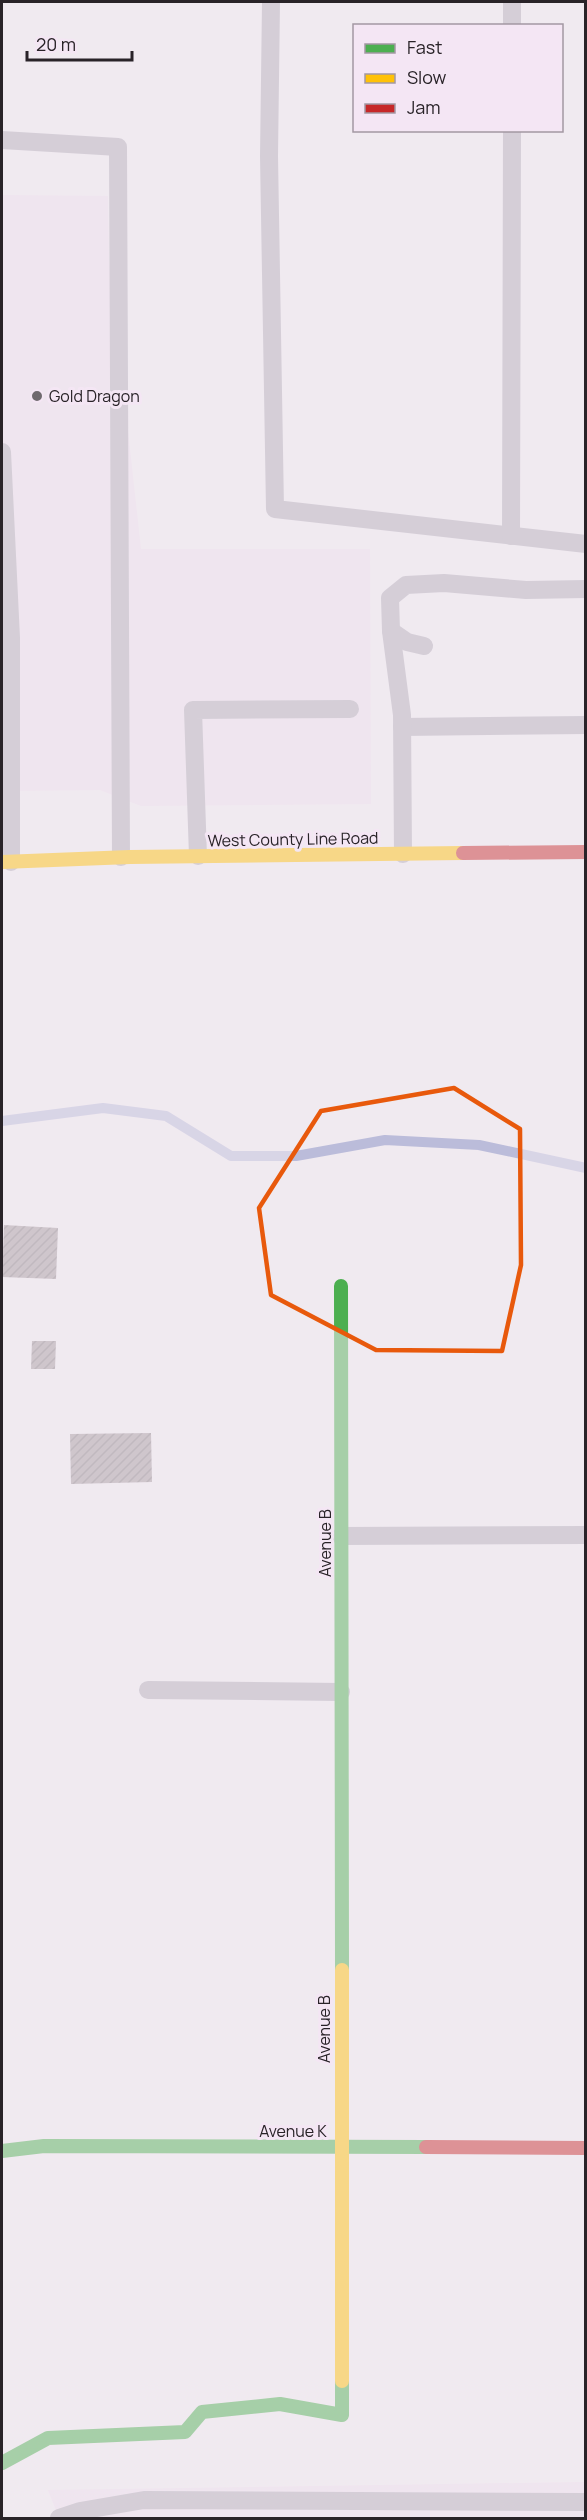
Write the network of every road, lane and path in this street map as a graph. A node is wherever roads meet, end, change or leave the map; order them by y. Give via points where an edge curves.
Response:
1 (271, 2) edge
2 (512, 2) edge
3 (512, 24) edge
4 (512, 132) edge
5 (2, 140) edge
6 (2, 452) edge
7 (512, 537) junction
8 (585, 544) edge
9 (585, 589) edge
10 (391, 631) junction
11 (424, 646) dead end
12 (350, 709) dead end
13 (585, 725) edge
14 (402, 727) junction
15 (6, 783) edge
16 (585, 852) edge
17 (403, 854) junction
18 (198, 856) junction
19 (121, 857) junction
20 (6, 862) edge
21 (341, 1286) dead end
22 (585, 1535) edge
23 (341, 1536) junction
24 (148, 1690) dead end
25 (341, 1692) junction
26 (341, 2148) junction
27 (585, 2148) edge
28 (2, 2151) edge
29 (2, 2463) edge
30 (585, 2502) edge
31 (59, 2518) edge

1 - 7 lane via 269,156 275,509
2 - 3 lane
4 - 7 lane
5 - 19 lane via 118,147
6 - 15 lane via 11,638
7 - 8 lane
9 - 10 lane via 406,585 390,598
10 - 11 lane via 406,642
10 - 14 lane
12 - 18 lane via 193,710
13 - 14 lane
14 - 17 lane
15 - 20 lane
16 - 17 street, West County Line Road
17 - 18 street, West County Line Road
18 - 19 street, West County Line Road
19 - 20 street, West County Line Road
21 - 23 street, Avenue B
22 - 23 lane
23 - 25 street, Avenue B
24 - 25 lane
25 - 26 street, Avenue B
26 - 27 street, Avenue K
26 - 28 street, Avenue K via 44,2146
26 - 29 street, Avenue B via 342,2415 280,2404 202,2412 185,2432 48,2438
30 - 31 lane via 144,2500

